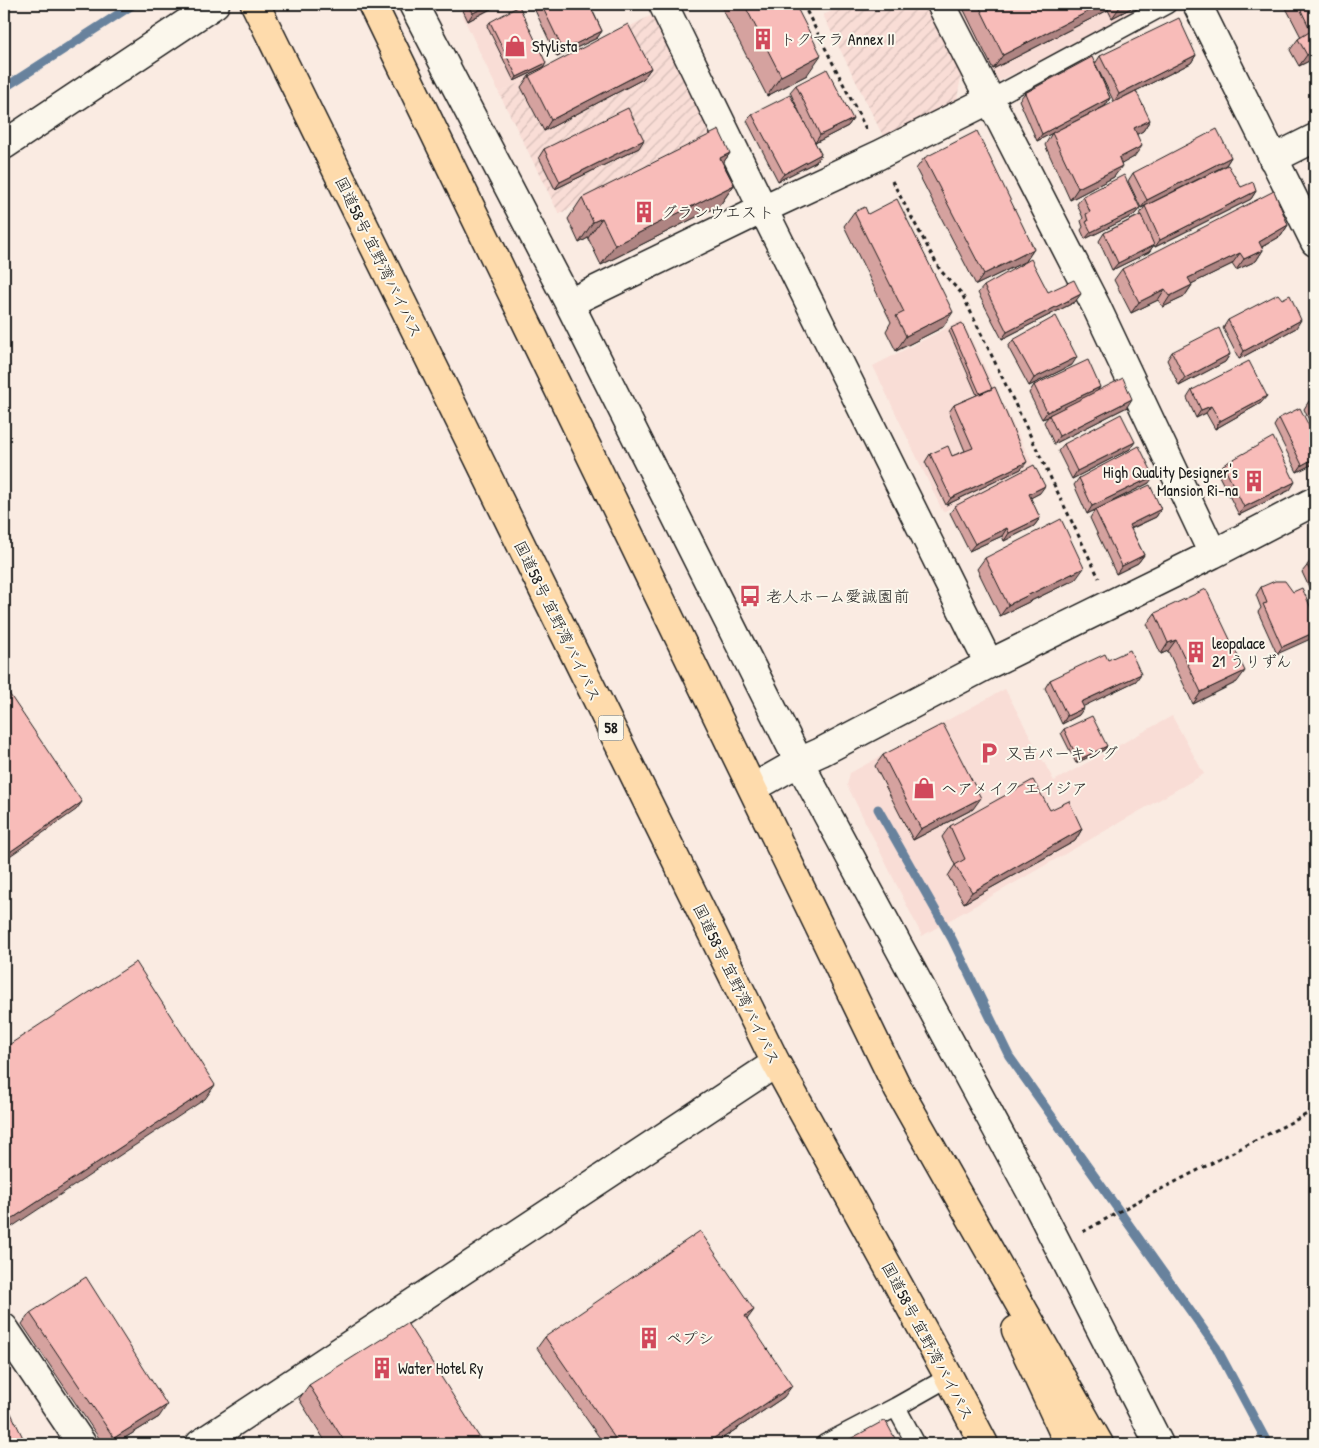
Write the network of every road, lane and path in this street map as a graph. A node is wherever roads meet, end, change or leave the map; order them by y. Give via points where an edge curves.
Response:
1 (215, 4) edge
2 (255, 4) edge
3 (372, 4) edge
4 (413, 4) edge
5 (663, 4) edge
6 (804, 4) edge
7 (941, 4) edge
8 (1166, 4) edge
9 (1197, 4) edge
10 (991, 99) junction
11 (1315, 138) edge
12 (4, 145) edge
13 (879, 156) junction
14 (1274, 159) junction
15 (763, 209) junction
16 (1315, 242) edge
17 (569, 303) junction
18 (1315, 501) edge
19 (1214, 554) junction
20 (1100, 581) dead end
21 (989, 664) junction
22 (799, 762) junction
23 (753, 788) junction
24 (776, 1063) junction
25 (898, 1089) junction
26 (1315, 1110) edge
27 (1082, 1232) dead end
28 (4, 1328) edge
29 (949, 1377) junction
30 (896, 1407) junction
31 (82, 1444) edge
32 (200, 1444) edge
33 (825, 1444) edge
34 (916, 1444) edge
35 (984, 1444) edge
36 (1070, 1444) edge
37 (1099, 1444) edge
38 (1159, 1444) edge

1 - 12 street
2 - 24 highway, 国道58号 宜野湾バイパス / 58
3 - 23 highway
4 - 17 street
5 - 15 street
6 - 13 path
7 - 10 street
8 - 10 lane
9 - 14 street
10 - 13 street
10 - 19 street via 1096,306
11 - 14 street
13 - 15 street
13 - 20 path via 940,270 962,294
14 - 16 street
15 - 17 street
15 - 21 street
17 - 22 street
18 - 19 street
19 - 21 street
21 - 22 street
22 - 23 street
22 - 38 street via 1032,1194
23 - 25 highway
24 - 29 highway, 国道58号 宜野湾バイパス / 58
24 - 32 street
25 - 36 highway via 968,1226
25 - 37 highway
26 - 27 path
28 - 31 street
29 - 30 lane
29 - 35 highway, 国道58号 宜野湾バイパス / 58
30 - 33 lane
30 - 34 lane

